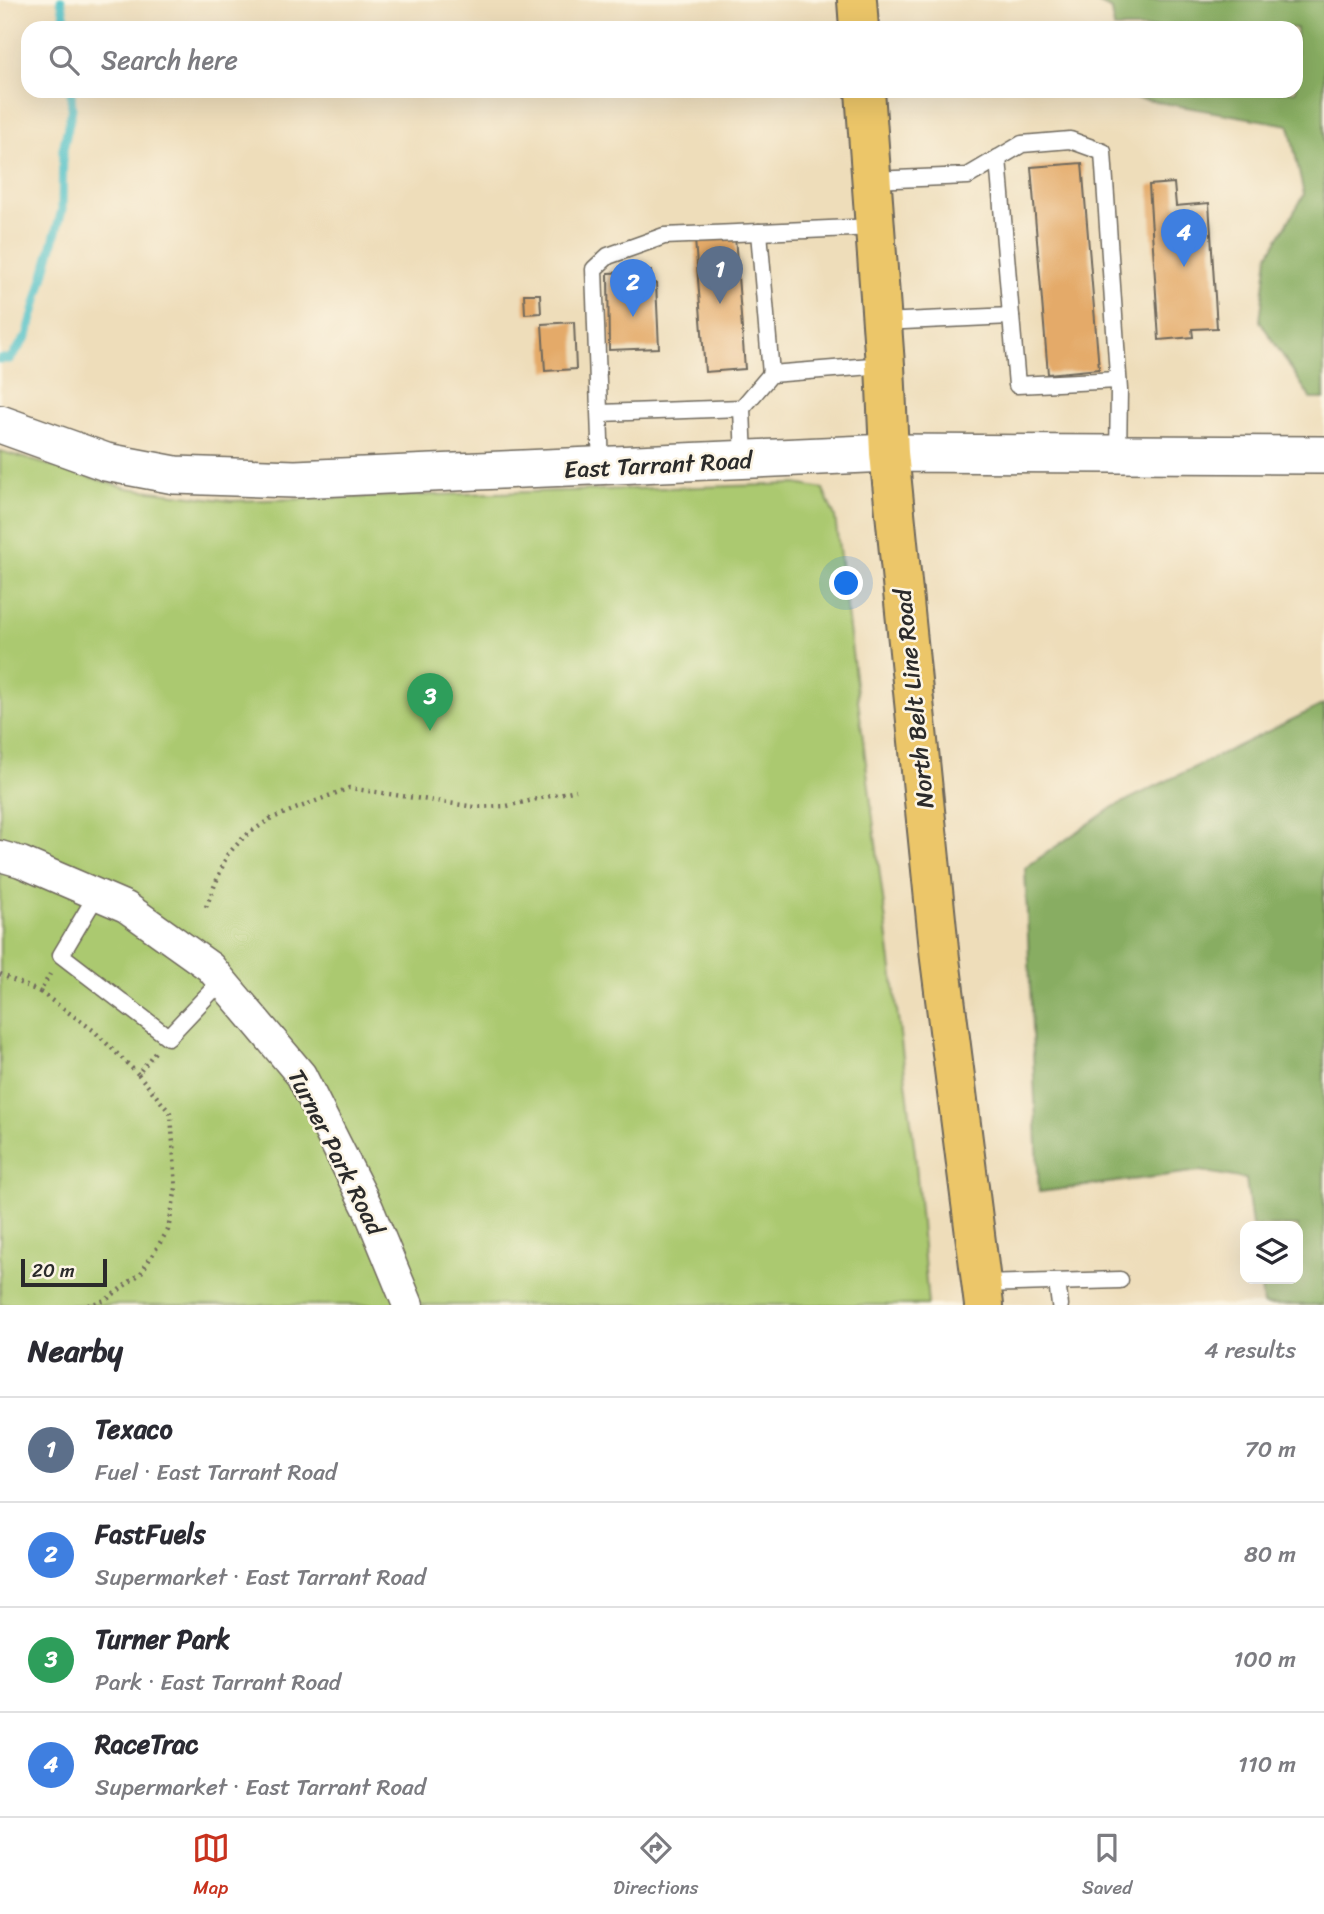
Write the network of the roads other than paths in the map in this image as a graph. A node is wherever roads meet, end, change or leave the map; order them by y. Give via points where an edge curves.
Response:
1 (857, 0) edge
2 (858, 21) edge
3 (865, 98) edge
4 (998, 158) junction
5 (872, 180) junction
6 (876, 227) junction
7 (760, 232) junction
8 (1011, 316) junction
9 (882, 322) junction
10 (886, 365) junction
11 (771, 374) junction
12 (1118, 380) junction
13 (742, 408) junction
14 (600, 413) junction
15 (0, 424) edge
16 (889, 453) junction
17 (1324, 455) edge
18 (1118, 456) junction
19 (744, 460) junction
20 (601, 467) junction
21 (0, 856) edge
22 (96, 896) junction
23 (222, 981) junction
24 (1120, 1280) dead end
25 (1057, 1282) junction
26 (983, 1294) edge
27 (408, 1305) edge
28 (1060, 1305) edge

1 - 2 main road
3 - 5 main road, North Belt Line Road
4 - 5 lane via 968,176
4 - 8 lane
4 - 12 lane via 1022,144 1070,140 1103,152
5 - 6 main road, North Belt Line Road
6 - 7 lane
6 - 9 main road, North Belt Line Road
7 - 11 lane
7 - 14 lane via 664,236 608,256 594,269
8 - 9 lane
8 - 12 lane via 1017,385
9 - 10 main road, North Belt Line Road
10 - 11 lane
10 - 16 main road, North Belt Line Road
11 - 13 lane
12 - 18 lane
13 - 14 lane
13 - 19 lane
14 - 20 lane
15 - 20 street, East Tarrant Road via 106,462 175,475 295,479
16 - 18 street, East Tarrant Road
16 - 19 street, East Tarrant Road
16 - 26 main road, North Belt Line Road via 940,960
17 - 18 street, East Tarrant Road
19 - 20 street, East Tarrant Road
21 - 22 street, Turner Park Road
22 - 23 street, Turner Park Road via 126,907 210,967
22 - 23 lane via 61,955 168,1037
23 - 27 street, Turner Park Road via 301,1075 368,1208
24 - 25 lane
25 - 26 lane
25 - 28 lane

